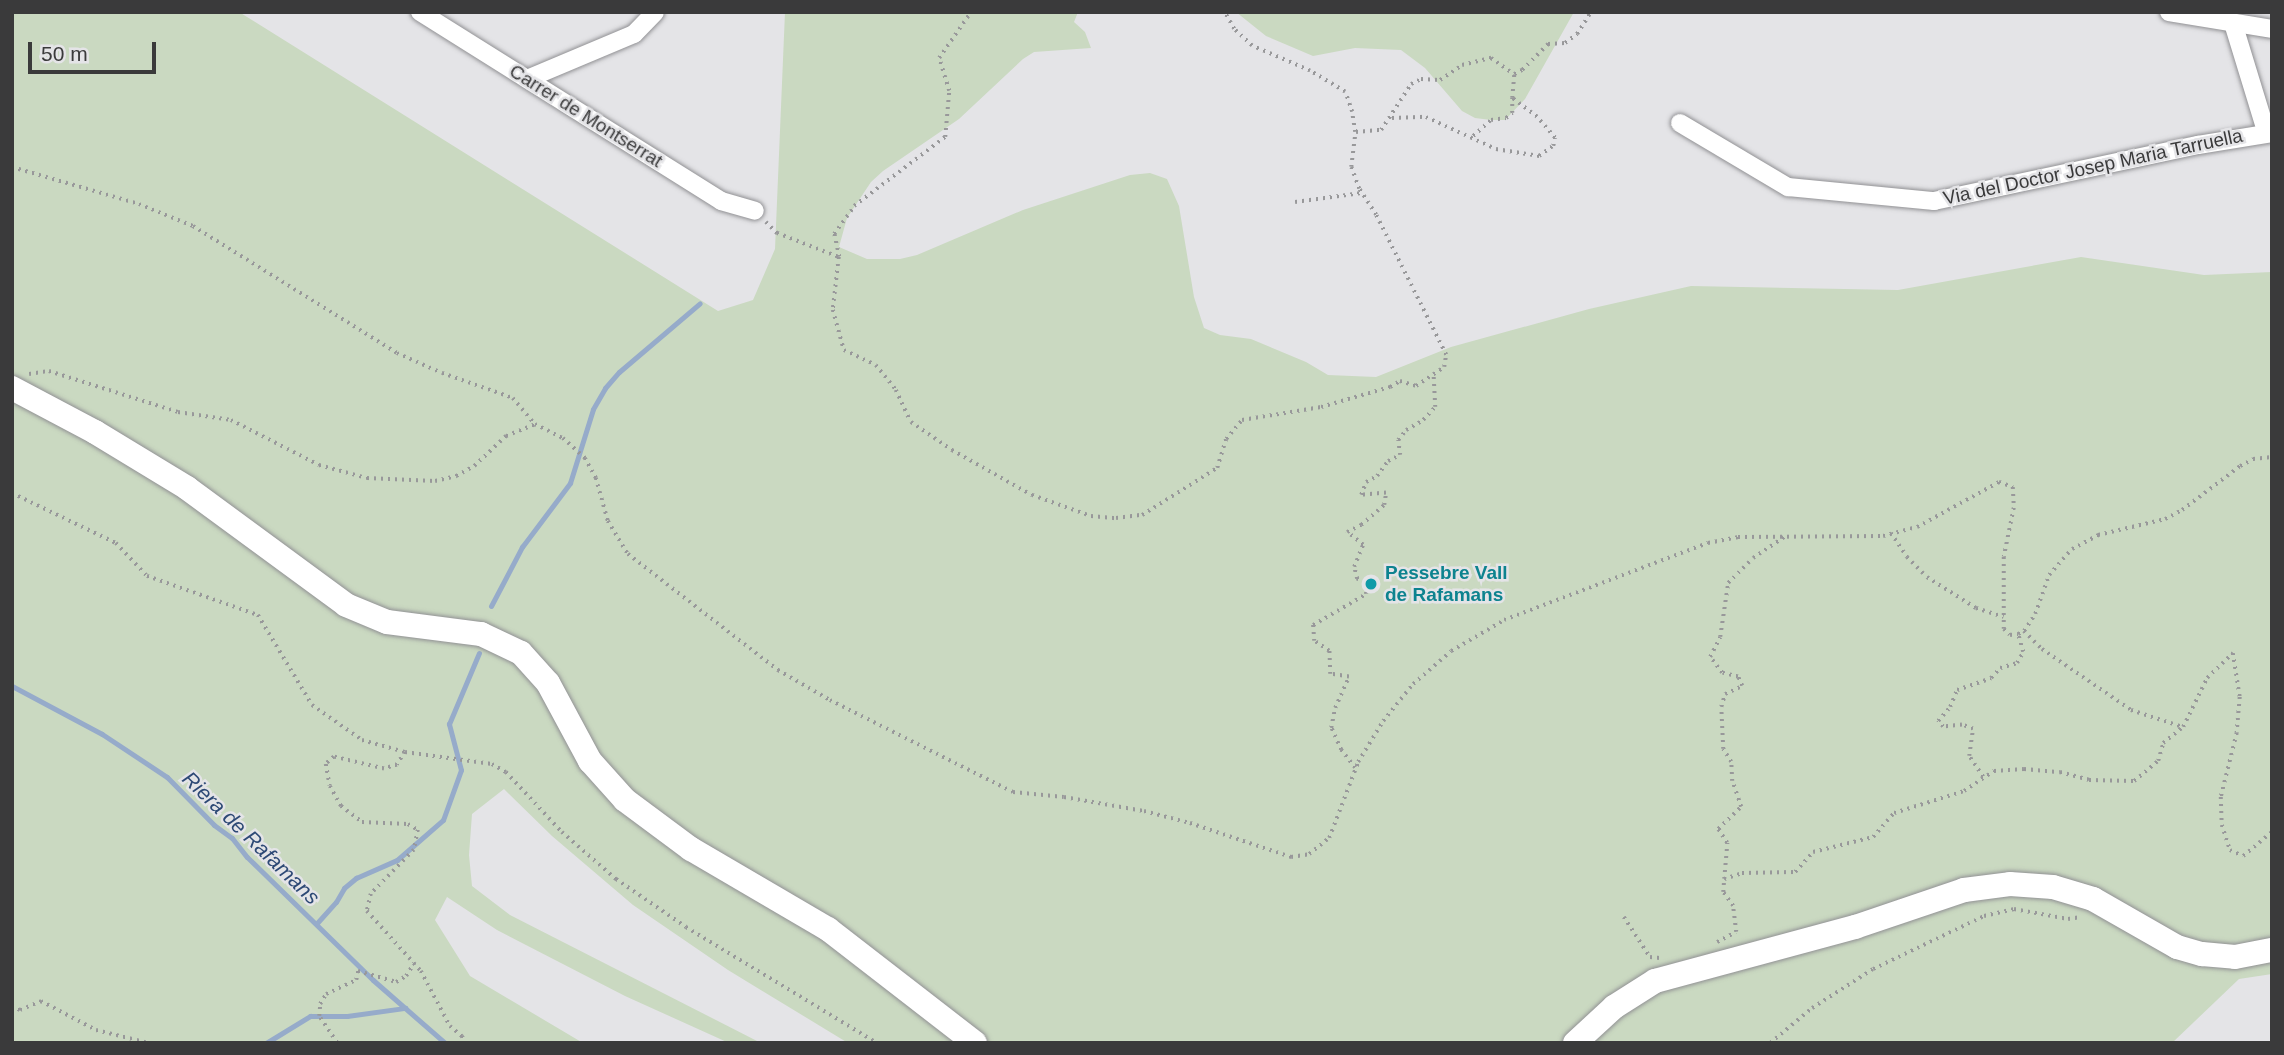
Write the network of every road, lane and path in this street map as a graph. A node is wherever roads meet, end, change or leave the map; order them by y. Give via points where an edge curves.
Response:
1 (421, 12) edge
2 (655, 12) edge
3 (971, 12) edge
4 (1224, 12) edge
5 (1591, 12) edge
6 (2169, 12) edge
7 (2233, 23) junction
8 (2272, 29) edge
9 (1514, 74) junction
10 (527, 79) junction
11 (1512, 98) junction
12 (1392, 118) junction
13 (1680, 123) dead end
14 (1355, 132) junction
15 (2269, 132) edge
16 (1473, 136) junction
17 (12, 167) edge
18 (1361, 193) junction
19 (1295, 202) dead end
20 (755, 211) joint
21 (839, 257) junction
22 (1433, 374) junction
23 (22, 380) edge
24 (535, 425) junction
25 (2272, 457) edge
26 (12, 493) edge
27 (1891, 533) junction
28 (1786, 536) junction
29 (2004, 617) junction
30 (2024, 631) junction
31 (2018, 634) junction
32 (2183, 727) junction
33 (405, 752) junction
34 (1355, 768) junction
35 (1983, 778) junction
36 (2272, 832) edge
37 (1724, 879) junction
38 (2115, 911) junction
39 (1624, 917) dead end
40 (1713, 945) dead end
41 (2272, 950) edge
42 (1672, 958) dead end
43 (414, 963) junction
44 (12, 1006) edge
45 (149, 1043) edge
46 (337, 1043) edge
47 (466, 1043) edge
48 (877, 1043) edge
49 (975, 1043) edge
50 (1575, 1043) edge
51 (1770, 1043) edge

1 - 10 street, Carrer de Montserrat
2 - 10 street via 634,34
3 - 21 path via 939,58 949,91 945,137 854,206 834,234
4 - 14 path via 1252,46 1345,92
5 - 9 path via 1577,34 1565,43 1548,44
6 - 7 street
7 - 8 street
7 - 15 street
9 - 11 path
9 - 12 path via 1491,58 1474,60 1440,80 1421,79 1411,84
10 - 20 street, Carrer de Montserrat via 721,201
11 - 16 path via 1512,113 1491,120
11 - 16 path via 1555,138 1553,146 1539,156 1530,155 1496,149
12 - 14 path via 1381,130
12 - 16 path via 1426,117
13 - 15 street, Via del Doctor Josep Maria Tarruella via 1788,187 1934,201
14 - 18 path via 1351,167
17 - 24 path via 139,204 193,226 397,353 513,398
18 - 19 path
18 - 22 path via 1446,355 1444,367
20 - 21 path via 777,233
21 - 22 path via 833,310 844,350 877,365 897,390 911,422 1032,495 1091,516 1142,515 1205,477 1217,468 1226,439 1242,420 1321,407 1400,381 1416,386
22 - 34 path via 1435,407 1406,430 1398,440 1400,455 1366,482 1361,495 1386,493 1384,505 1347,532 1363,545 1354,567 1367,594 1313,625 1314,642 1328,651 1330,674 1349,677 1331,728
23 - 24 path via 49,371 178,412 231,420 319,465 367,478 435,481 456,476 506,436
23 - 49 main road via 187,488 346,605 387,622 481,634 521,653 548,683 590,761 625,800 691,849 828,929
24 - 34 path via 585,458 615,535 628,554 674,592 778,670 991,783 1013,792 1144,811 1291,857 1308,854 1328,838
25 - 30 path via 2253,459 2165,519 2098,535 2071,548 2049,575
26 - 33 path via 116,543 147,576 258,615 312,705 362,740
27 - 28 path via 1841,538
27 - 29 path via 1927,577 1976,608
27 - 29 path via 1917,527 1999,482 2012,487 2014,508 2004,557
28 - 34 path via 1708,543 1523,612 1473,637 1413,684 1383,721
28 - 37 path via 1753,558 1728,583 1720,637 1710,657 1722,673 1738,677 1742,686 1725,694 1721,707 1723,749 1731,762 1741,807 1718,829 1727,843
29 - 31 path via 2004,629 2010,635
30 - 31 path
30 - 32 path via 2042,649 2131,710
31 - 35 path via 2023,652 2017,663 1957,690 1938,721 1943,727 1973,729 1969,755
32 - 35 path via 2163,743 2158,761 2134,781 2089,780 2024,769 1994,771
32 - 36 path via 2207,678 2232,653 2241,697 2221,797 2222,825 2230,850 2243,856
33 - 43 path via 397,765 384,769 334,757 326,764 330,786 341,806 362,822 408,824 418,830 414,850 371,894 367,911
33 - 48 path via 492,764 506,772 562,832 616,879
35 - 37 path via 1964,791 1894,813 1873,837 1813,852 1795,872 1742,873
37 - 40 path via 1723,891 1733,906 1736,932
38 - 41 main road via 2159,939 2202,954 2235,957
38 - 50 main road via 2053,887 2010,884 1964,890 1855,927 1655,981 1614,1007
38 - 51 path via 2068,919 2014,909 1984,916 1873,969 1812,1008
39 - 42 path via 1650,957
43 - 46 path via 407,976 396,982 358,971 356,980 326,995 319,1016
43 - 47 path via 450,1026
44 - 45 path via 20,1010 41,1001 96,1030

